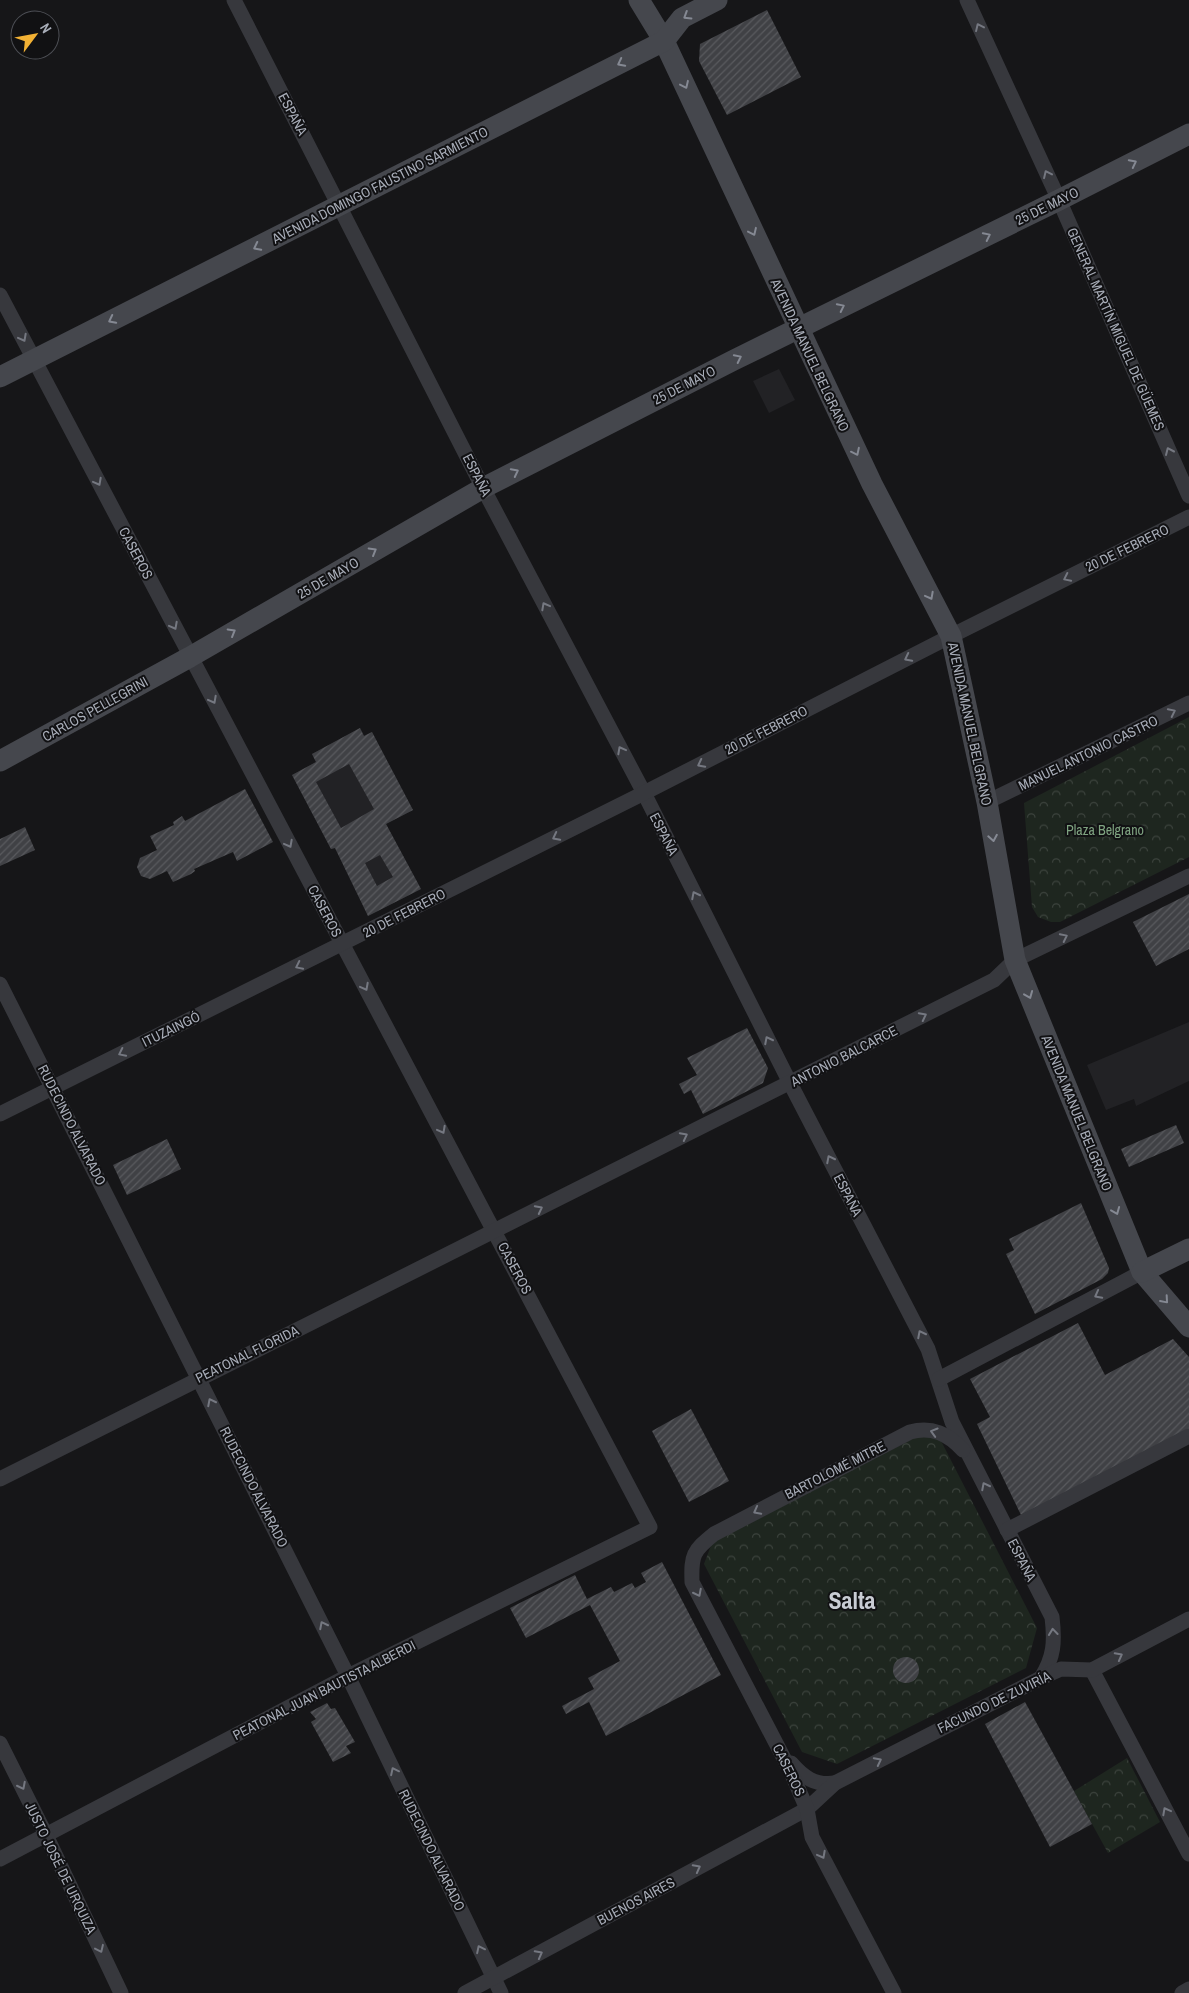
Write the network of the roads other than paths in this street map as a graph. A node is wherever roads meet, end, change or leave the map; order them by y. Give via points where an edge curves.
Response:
1 (234, 0) edge
2 (640, 0) edge
3 (717, 0) edge
4 (967, 0) edge
5 (664, 40) junction
6 (1189, 134) edge
7 (1059, 200) junction
8 (340, 205) junction
9 (0, 295) edge
10 (798, 329) junction
11 (34, 360) junction
12 (0, 377) edge
13 (483, 488) junction
14 (1189, 496) edge
15 (1189, 517) edge
16 (951, 636) junction
17 (190, 657) junction
18 (1189, 704) edge
19 (0, 760) edge
20 (644, 793) junction
21 (987, 802) junction
22 (1189, 876) edge
23 (342, 944) junction
24 (1015, 960) junction
25 (0, 984) edge
26 (790, 1083) junction
27 (53, 1087) junction
28 (0, 1114) edge
29 (496, 1231) junction
30 (1189, 1249) edge
31 (1142, 1272) junction
32 (1189, 1327) edge
33 (199, 1378) junction
34 (939, 1379) junction
35 (1189, 1436) edge
36 (972, 1461) junction
37 (0, 1479) edge
38 (650, 1527) joint
39 (1007, 1530) junction
40 (699, 1548) joint
41 (1189, 1619) edge
42 (1092, 1670) junction
43 (348, 1676) junction
44 (1041, 1678) junction
45 (0, 1743) edge
46 (779, 1749) junction
47 (835, 1783) junction
48 (808, 1808) junction
49 (46, 1835) junction
50 (1189, 1854) edge
51 (0, 1859) edge
52 (494, 1978) junction
53 (1189, 1989) edge
54 (121, 1993) edge
55 (465, 1993) edge
56 (501, 1993) edge
57 (894, 1993) edge
58 (1182, 1993) edge

1 - 8 street, ESPAÑA
2 - 5 main road, AVENIDA MANUEL BELGRANO
3 -> 5 main road, AVENIDA DOMINGO FAUSTINO SARMIENTO via 682,18
7 -> 4 street, GENERAL MARTÍN MIGUEL DE GÜEMES
5 -> 8 main road, AVENIDA DOMINGO FAUSTINO SARMIENTO
5 -> 10 main road, AVENIDA MANUEL BELGRANO
7 -> 6 main road, 25 DE MAYO
10 -> 7 main road, 25 DE MAYO
14 -> 7 street, GENERAL MARTÍN MIGUEL DE GÜEMES
8 -> 11 main road, AVENIDA DOMINGO FAUSTINO SARMIENTO
8 - 13 street, ESPAÑA
9 -> 11 street, CASEROS
13 -> 10 main road, 25 DE MAYO
10 -> 16 main road, AVENIDA MANUEL BELGRANO via 872,484
11 - 12 main road, AVENIDA DOMINGO FAUSTINO SARMIENTO
11 -> 17 street, CASEROS
17 -> 13 main road, 25 DE MAYO
20 -> 13 street, ESPAÑA
15 -> 16 street, 20 DE FEBRERO
16 -> 20 street, 20 DE FEBRERO
16 - 21 main road, AVENIDA MANUEL BELGRANO
17 - 19 main road, CARLOS PELLEGRINI
17 -> 23 street, CASEROS
21 -> 18 street, MANUEL ANTONIO CASTRO
20 -> 23 street, 20 DE FEBRERO
26 -> 20 street, ESPAÑA
21 -> 24 main road, AVENIDA MANUEL BELGRANO
24 -> 22 street, ANTONIO BALCARCE
23 -> 27 street, ITUZAINGÓ
23 -> 29 street, CASEROS
26 -> 24 street, ANTONIO BALCARCE via 994,980
24 -> 31 main road, AVENIDA MANUEL BELGRANO
25 - 27 street, RUDECINDO ALVARADO
29 -> 26 street, ANTONIO BALCARCE
34 -> 26 street, ESPAÑA via 928,1349
27 - 28 street, ITUZAINGÓ
27 - 33 street, RUDECINDO ALVARADO
29 - 33 street, PEATONAL FLORIDA
29 - 38 street, CASEROS
30 - 31 main road
31 -> 32 main road, AVENIDA MANUEL BELGRANO
31 -> 34 street
33 - 37 street, PEATONAL FLORIDA
43 -> 33 street, RUDECINDO ALVARADO
34 - 36 street, ESPAÑA via 952,1422
35 - 39 street
39 -> 36 street, ESPAÑA
36 -> 40 street, BARTOLOMÉ MITRE via 952,1438 931,1430 910,1432 714,1534
38 - 43 street, PEATONAL JUAN BAUTISTA ALBERDI
44 -> 39 street, ESPAÑA via 1054,1640 1052,1618
40 -> 46 street, CASEROS via 691,1560 692,1582
42 -> 41 street, FACUNDO DE ZUVIRÍA
42 - 44 street, FACUNDO DE ZUVIRÍA via 1061,1669
50 -> 42 street
43 - 49 street, PEATONAL JUAN BAUTISTA ALBERDI
52 -> 43 street, RUDECINDO ALVARADO
47 -> 44 street, FACUNDO DE ZUVIRÍA
45 -> 49 street, JUSTO JOSÉ DE URQUIZA
46 - 47 street via 802,1776 818,1783
46 - 48 street, CASEROS
47 - 48 street, FACUNDO DE ZUVIRÍA
52 -> 48 street, BUENOS AIRES
48 -> 57 street, CASEROS via 812,1837
49 - 51 street, PEATONAL JUAN BAUTISTA ALBERDI
49 -> 54 street, JUSTO JOSÉ DE URQUIZA
52 - 55 street, BUENOS AIRES
52 - 56 street, RUDECINDO ALVARADO
53 - 58 street

